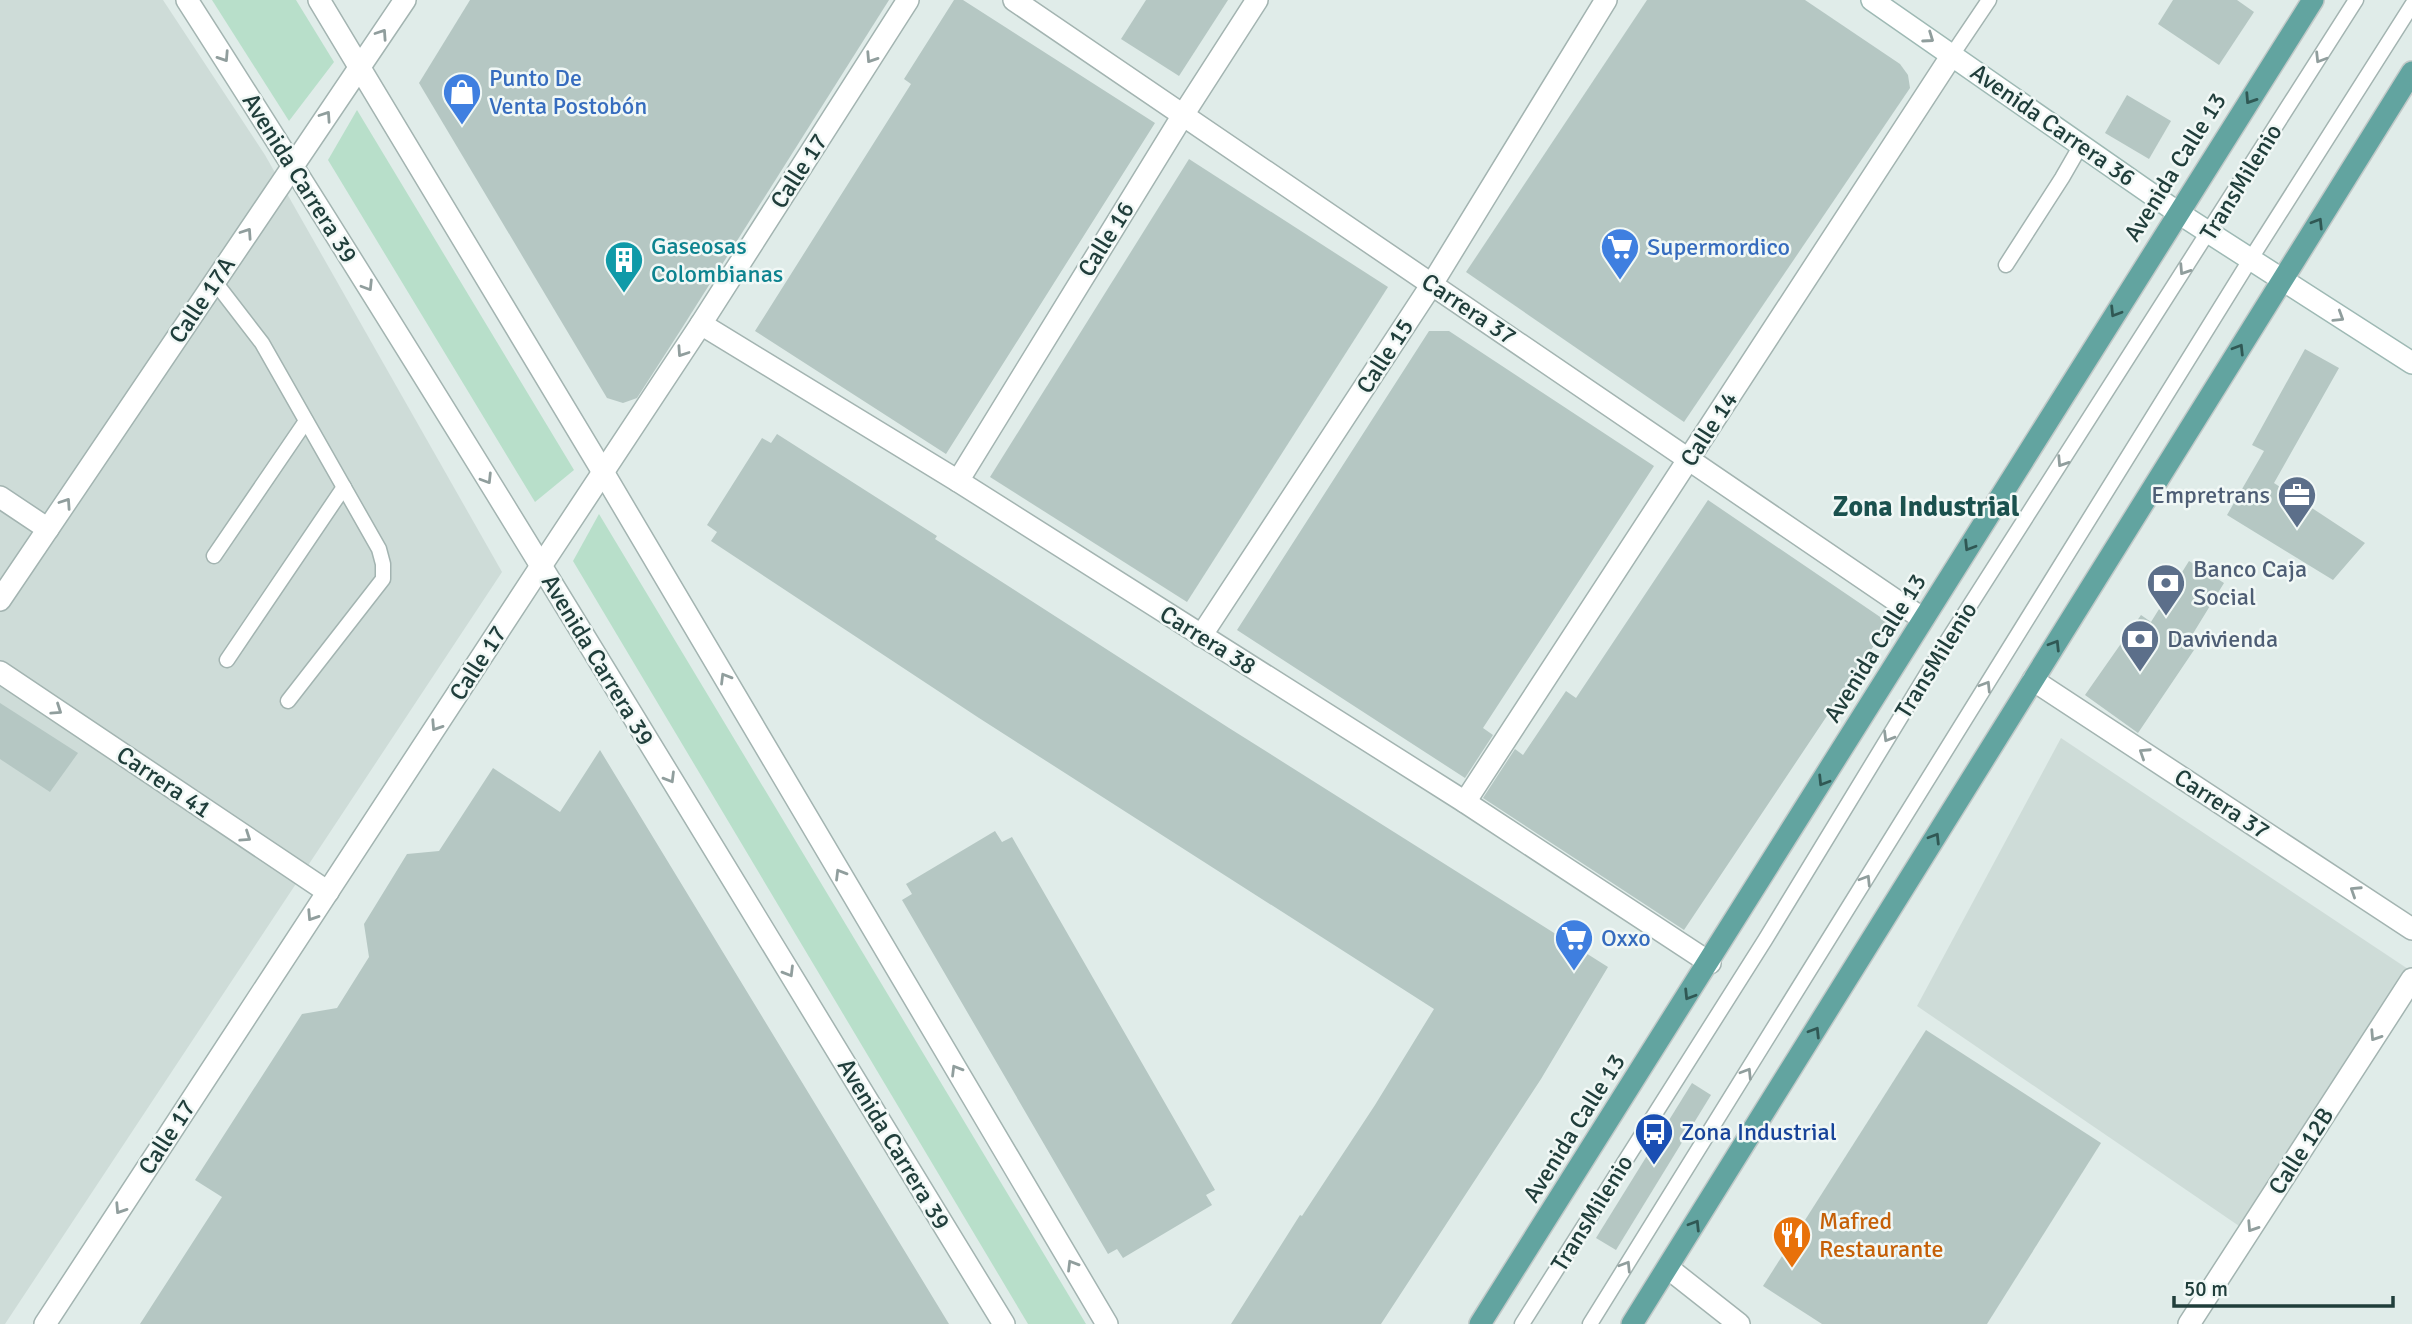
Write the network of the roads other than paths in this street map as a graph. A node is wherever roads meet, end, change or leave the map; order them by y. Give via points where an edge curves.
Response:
1 (187, 0) edge
2 (319, 0) edge
3 (405, 0) edge
4 (908, 0) edge
5 (1014, 0) edge
6 (1257, 0) edge
7 (1606, 0) edge
8 (1872, 0) edge
9 (1989, 0) edge
10 (2313, 0) edge
11 (2356, 0) edge
12 (2412, 5) edge
13 (1952, 55) junction
14 (360, 67) junction
15 (2412, 72) edge
16 (1182, 115) junction
17 (2081, 145) junction
18 (293, 165) junction
19 (2177, 212) junction
20 (2208, 233) junction
21 (2250, 260) junction
22 (2006, 265) dead end
23 (2282, 281) junction
24 (215, 282) junction
25 (1432, 284) junction
26 (701, 324) junction
27 (2412, 363) edge
28 (306, 421) junction
29 (1689, 460) junction
30 (603, 472) junction
31 (958, 481) junction
32 (344, 487) junction
33 (0, 497) edge
34 (48, 529) junction
35 (214, 556) dead end
36 (541, 566) junction
37 (0, 600) edge
38 (1923, 619) junction
39 (1201, 636) junction
40 (226, 660) dead end
41 (0, 672) edge
42 (2033, 680) junction
43 (288, 701) dead end
44 (1465, 802) junction
45 (328, 892) junction
46 (2412, 929) edge
47 (1710, 963) junction
48 (2412, 979) edge
49 (1668, 1268) junction
50 (45, 1324) edge
51 (1004, 1324) edge
52 (1107, 1324) edge
53 (1480, 1324) edge
54 (1522, 1324) edge
55 (1590, 1324) edge
56 (1632, 1324) edge
57 (1739, 1324) edge
58 (2189, 1324) edge

1 -> 18 street, Avenida Carrera 39
2 - 14 street
14 -> 3 street, Calle 17A
4 -> 26 street, Calle 17
5 - 16 street, Carrera 37
6 - 16 street, Calle 16
7 - 25 street, Calle 15
8 -> 13 street, Avenida Carrera 36
9 - 13 lane
10 -> 19 main road, Avenida Calle 13
11 -> 20 lane, TransMilenio
12 - 21 lane, TransMilenio
13 - 17 street, Avenida Carrera 36
13 - 29 street, Calle 14
18 -> 14 street, Calle 17A
14 - 30 street
23 -> 15 main road
16 - 25 street, Carrera 37
16 - 31 street, Calle 16
17 - 19 street, Avenida Carrera 36
17 - 22 lane
24 -> 18 street, Calle 17A
18 -> 36 street, Avenida Carrera 39
19 - 20 street, Avenida Carrera 36
19 -> 38 main road, Avenida Calle 13
20 - 21 street, Avenida Carrera 36
20 -> 54 lane, TransMilenio via 1944,646
21 - 23 street, Avenida Carrera 36
55 -> 21 lane, TransMilenio
23 -> 27 street, Avenida Carrera 36
42 -> 23 main road
24 - 28 lane via 262,343
34 -> 24 street, Calle 17A
25 - 29 street, Carrera 37
25 - 39 street, Calle 15
26 -> 30 street, Calle 17
26 - 31 street, Carrera 38
28 - 32 lane
28 - 35 lane
29 - 38 street, Carrera 37
29 - 44 street, Calle 14
30 - 36 street, Calle 17
52 -> 30 street
31 - 39 street, Carrera 38
32 - 40 lane
32 - 43 lane via 379,549 383,579
33 - 34 street
34 - 37 street, Calle 17A
36 -> 45 street, Calle 17
36 -> 51 street, Avenida Carrera 39
38 -> 47 main road, Avenida Calle 13
39 - 44 street, Carrera 38
41 -> 45 street, Carrera 41
46 -> 42 street, Carrera 37
49 -> 42 main road
44 - 47 street, Carrera 38
45 -> 50 street, Calle 17
47 -> 53 main road, Avenida Calle 13
48 -> 58 street, Calle 12B
49 - 56 main road
49 - 57 street

